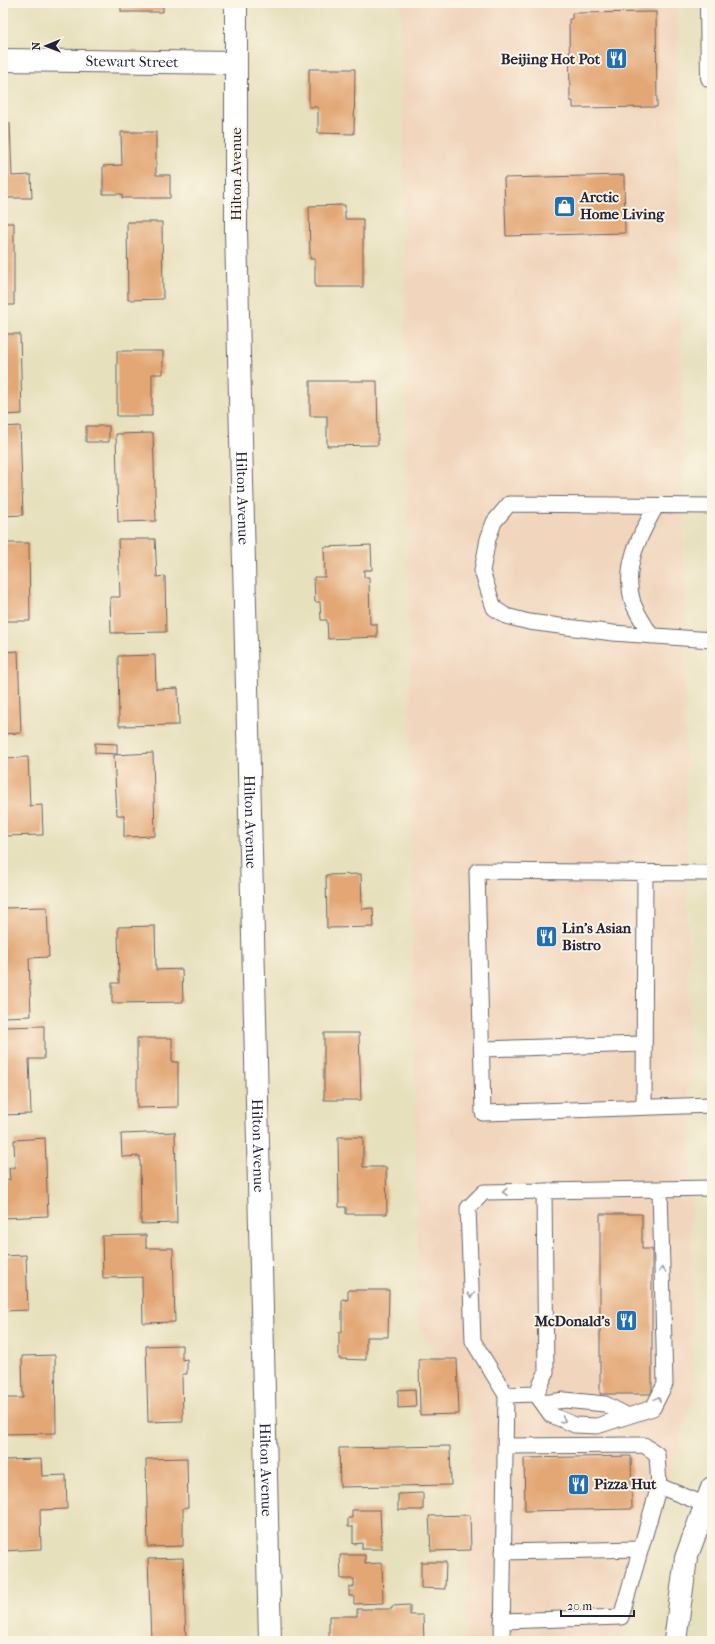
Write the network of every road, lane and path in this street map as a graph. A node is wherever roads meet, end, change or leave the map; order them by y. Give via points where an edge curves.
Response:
1 (236, 3) edge
2 (711, 3) edge
3 (3, 60) edge
4 (236, 63) junction
5 (712, 77) edge
6 (656, 506) junction
7 (712, 506) edge
8 (651, 636) junction
9 (712, 640) edge
10 (645, 873) junction
11 (712, 873) edge
12 (643, 1044) junction
13 (483, 1049) junction
14 (712, 1105) edge
15 (644, 1108) junction
16 (712, 1188) edge
17 (660, 1189) junction
18 (544, 1191) junction
19 (506, 1395) junction
20 (539, 1399) junction
21 (626, 1415) junction
22 (505, 1446) junction
23 (659, 1486) junction
24 (709, 1497) edge
25 (640, 1549) junction
26 (503, 1552) junction
27 (502, 1621) junction
28 (270, 1641) edge
29 (502, 1641) edge
30 (675, 1641) edge

1 - 4 street, Hilton Avenue
2 - 5 street
3 - 4 street, Stewart Street
4 - 28 street, Hilton Avenue via 236,231
6 - 7 lane
6 - 8 lane via 639,536 629,569 634,603
6 - 8 lane via 509,504 494,522 482,571 494,608 506,616 529,622
8 - 9 lane
10 - 11 lane
10 - 12 lane
10 - 13 lane via 477,871
12 - 13 lane
12 - 15 lane
13 - 15 lane via 483,1113
14 - 15 lane
16 - 17 lane
17 - 18 lane
21 -> 17 lane via 653,1408 666,1384
18 -> 19 lane via 484,1192 468,1208 473,1341
18 - 20 lane via 546,1373
19 - 20 lane
19 - 22 lane
20 - 21 lane via 605,1404
20 -> 21 lane via 551,1415 575,1425 597,1426
22 - 23 lane via 644,1445 657,1454
22 - 26 lane
23 - 24 lane
23 - 25 lane
24 - 30 street via 686,1558
25 - 26 lane
25 - 27 lane via 621,1617
26 - 27 lane
27 - 29 lane

